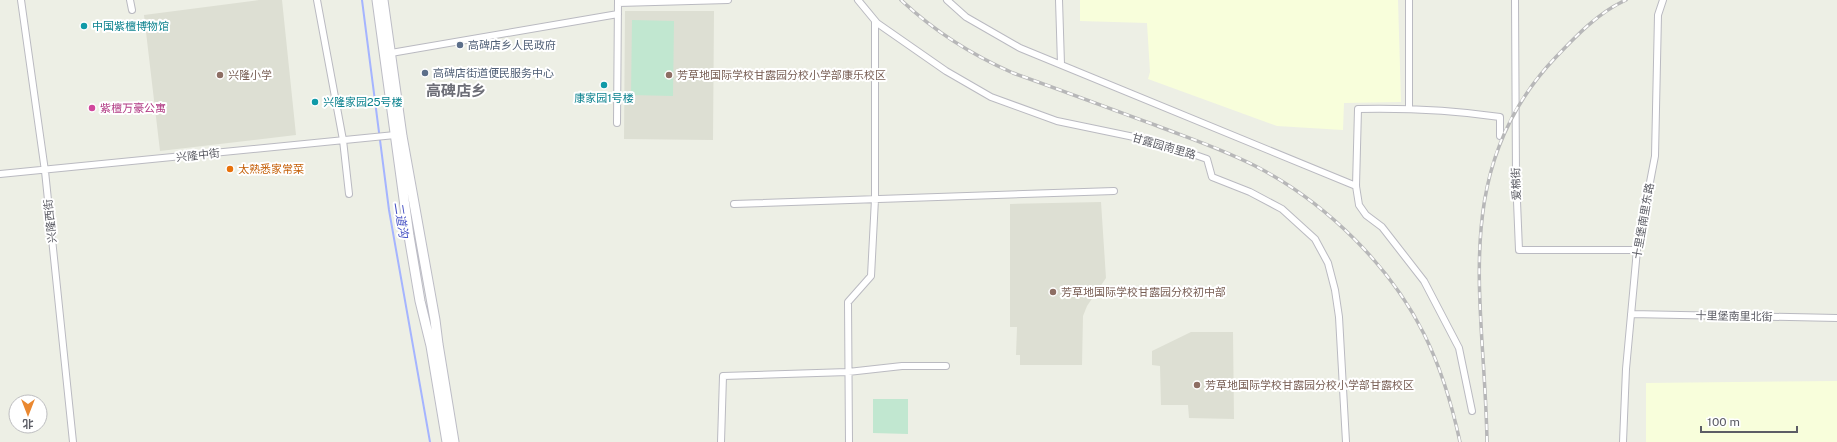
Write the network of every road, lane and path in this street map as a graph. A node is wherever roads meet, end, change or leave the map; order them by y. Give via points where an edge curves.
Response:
1 (21, 0) edge
2 (130, 0) edge
3 (317, 0) edge
4 (377, 0) edge
5 (383, 0) edge
6 (728, 0) edge
7 (858, 0) edge
8 (947, 0) edge
9 (1059, 0) edge
10 (1409, 0) edge
11 (1515, 0) edge
12 (1663, 0) edge
13 (618, 2) edge
14 (132, 10) dead end
15 (618, 14) junction
16 (875, 21) junction
17 (391, 53) junction
18 (1060, 64) junction
19 (1409, 108) junction
20 (617, 123) dead end
21 (394, 135) junction
22 (1500, 136) dead end
23 (343, 140) junction
24 (45, 171) junction
25 (0, 174) edge
26 (1356, 186) junction
27 (1114, 191) dead end
28 (349, 194) dead end
29 (875, 199) junction
30 (734, 204) dead end
31 (1637, 250) junction
32 (1631, 314) junction
33 (1837, 318) edge
34 (946, 366) dead end
35 (848, 372) junction
36 (443, 396) junction
37 (1472, 411) dead end
38 (73, 442) edge
39 (447, 442) edge
40 (454, 442) edge
41 (721, 442) edge
42 (849, 442) edge
43 (1346, 442) edge
44 (1623, 442) edge

1 - 24 street, 兴隆西街
2 - 14 street
3 - 23 street
4 - 21 street
5 - 17 street
6 - 13 street
7 - 16 street, 甘露园南里路
8 - 18 street via 966,18 1020,48
9 - 18 street
10 - 19 street
11 - 31 street, 爱棉街 via 1519,250
12 - 31 street, 十里堡南里东路 via 1658,15 1655,156
13 - 15 street
15 - 17 street
15 - 20 street
16 - 29 street
16 - 43 street, 甘露园南里路 via 946,71 991,97 1057,121 1158,142 1207,159 1212,177 1250,192 1282,209 1314,239 1328,263 1339,317
17 - 36 street via 402,136 435,320
18 - 26 street
19 - 22 street via 1500,117
19 - 26 street via 1358,109
21 - 23 street, 兴隆中街
21 - 36 street via 413,262
23 - 24 street, 兴隆中街
23 - 28 street
24 - 25 street, 兴隆中街
24 - 38 street, 兴隆西街
26 - 37 street via 1359,205 1366,215 1382,227 1424,281 1447,322 1459,348
27 - 29 street
29 - 30 street
29 - 35 street via 871,276 848,302
31 - 32 street, 十里堡南里东路
32 - 33 street, 十里堡南里北街
32 - 44 street, 十里堡南里东路
34 - 35 street via 902,366
35 - 41 street via 723,376
35 - 42 street
36 - 39 street
36 - 40 street

